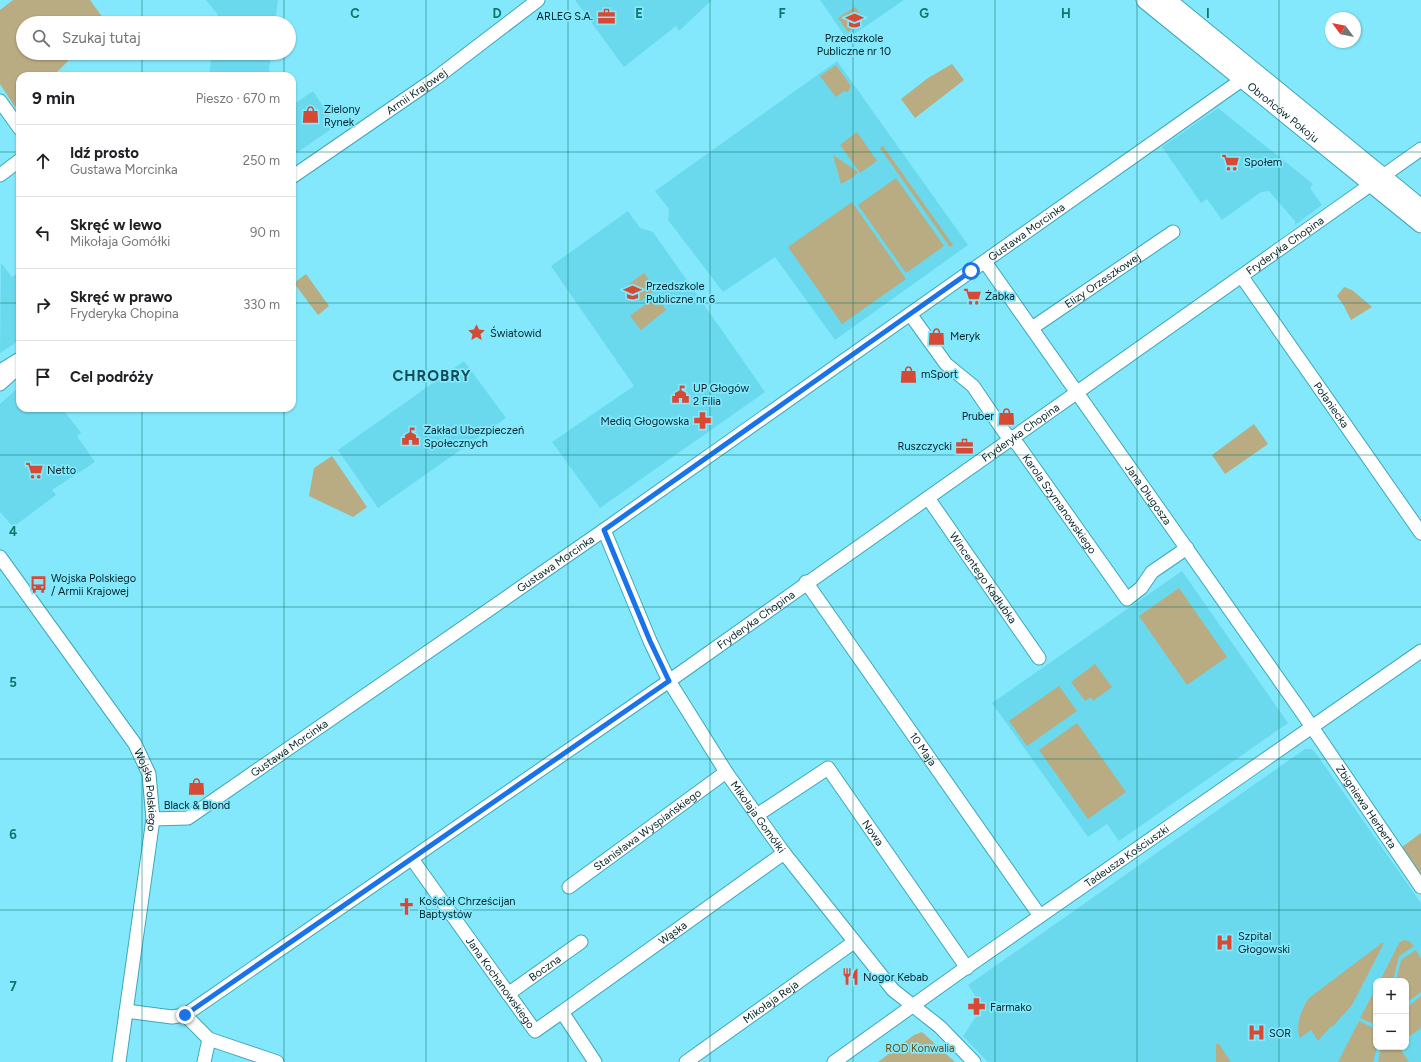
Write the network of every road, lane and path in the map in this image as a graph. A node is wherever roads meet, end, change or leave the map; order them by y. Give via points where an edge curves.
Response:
1 (538, 0) edge
2 (1145, 0) edge
3 (1166, 0) edge
4 (1243, 79) junction
5 (0, 101) edge
6 (16, 123) edge
7 (1421, 149) edge
8 (16, 163) edge
9 (0, 174) edge
10 (296, 175) edge
11 (1376, 180) junction
12 (1421, 208) edge
13 (1421, 224) edge
14 (1173, 232) dead end
15 (985, 262) junction
16 (1242, 277) junction
17 (910, 314) junction
18 (1032, 328) junction
19 (16, 361) edge
20 (16, 370) edge
21 (0, 371) edge
22 (0, 384) edge
23 (1077, 391) junction
24 (1011, 439) junction
25 (928, 498) junction
26 (604, 530) junction
27 (1421, 533) edge
28 (1186, 548) junction
29 (1, 557) edge
30 (806, 582) junction
31 (1421, 651) edge
32 (1039, 658) dead end
33 (669, 681) junction
34 (1312, 726) junction
35 (726, 772) junction
36 (757, 816) junction
37 (153, 819) junction
38 (784, 853) junction
39 (412, 859) junction
40 (569, 886) dead end
41 (1421, 886) edge
42 (1040, 916) junction
43 (581, 942) dead end
44 (854, 942) junction
45 (967, 968) junction
46 (508, 994) junction
47 (914, 1005) junction
48 (126, 1011) junction
49 (562, 1012) junction
50 (185, 1015) junction
51 (209, 1039) junction
52 (119, 1062) edge
53 (204, 1062) edge
54 (277, 1062) edge
55 (595, 1062) edge
56 (686, 1062) edge
57 (834, 1062) edge
58 (974, 1062) edge

1 - 10 street, Armii Krajowej via 436,78
2 - 4 main road, Obrońców Pokoju
3 - 11 main road, Obrońców Pokoju
4 - 11 main road, Obrońców Pokoju
4 - 15 street, Gustawa Morcinka
5 - 6 street
7 - 11 street, Fryderyka Chopina
8 - 9 street
11 - 12 main road, Obrońców Pokoju
11 - 13 main road, Obrońców Pokoju
11 - 16 street, Fryderyka Chopina
14 - 18 street, Elizy Orzeszkowej
15 - 17 street, Gustawa Morcinka
15 - 18 street, Jana Długosza
16 - 23 street, Fryderyka Chopina
16 - 27 street, Połaniecka
17 - 24 street, Karola Szymanowskiego via 946,364 973,386
17 - 26 street, Gustawa Morcinka
18 - 23 street, Jana Długosza
19 - 21 street
20 - 22 street
23 - 24 street, Fryderyka Chopina
23 - 28 street, Jana Długosza
24 - 25 street, Fryderyka Chopina
24 - 28 street, Karola Szymanowskiego via 1127,599 1141,588 1152,572
25 - 30 street, Fryderyka Chopina
25 - 32 street, Wincentego Kadłubka
26 - 33 street, Mikołaja Gomółki
26 - 37 street, Gustawa Morcinka via 188,818
28 - 34 street, Jana Długosza
29 - 37 street, Wojska Polskiego via 135,744 149,774
30 - 33 street, Fryderyka Chopina
30 - 42 street, 10 Maja
31 - 34 street, Tadeusza Kościuszki
33 - 35 street, Mikołaja Gomółki
33 - 39 street, Fryderyka Chopina
34 - 41 street, Zbigniewa Herberta
34 - 42 street, Tadeusza Kościuszki
35 - 36 street, Mikołaja Gomółki
35 - 40 street, Stanisława Wyspiańskiego
36 - 38 street, Mikołaja Gomółki
36 - 45 street, Nowa via 828,768
37 - 48 street, Wojska Polskiego
38 - 44 street, Mikołaja Gomółki
38 - 49 street, Wąska
39 - 46 street, Jana Kochanowskiego
39 - 50 street, Fryderyka Chopina
42 - 45 street, Tadeusza Kościuszki
43 - 46 street, Boczna
44 - 47 street, Mikołaja Gomółki via 893,990
44 - 56 street, Mikołaja Reja
45 - 47 street, Tadeusza Kościuszki
46 - 49 street, Jana Kochanowskiego via 535,1031
47 - 57 street, Tadeusza Kościuszki
47 - 58 street, Mikołaja Gomółki
48 - 50 street via 172,1017
48 - 52 street, Wojska Polskiego
49 - 55 street
50 - 51 street
51 - 53 street
51 - 54 street

